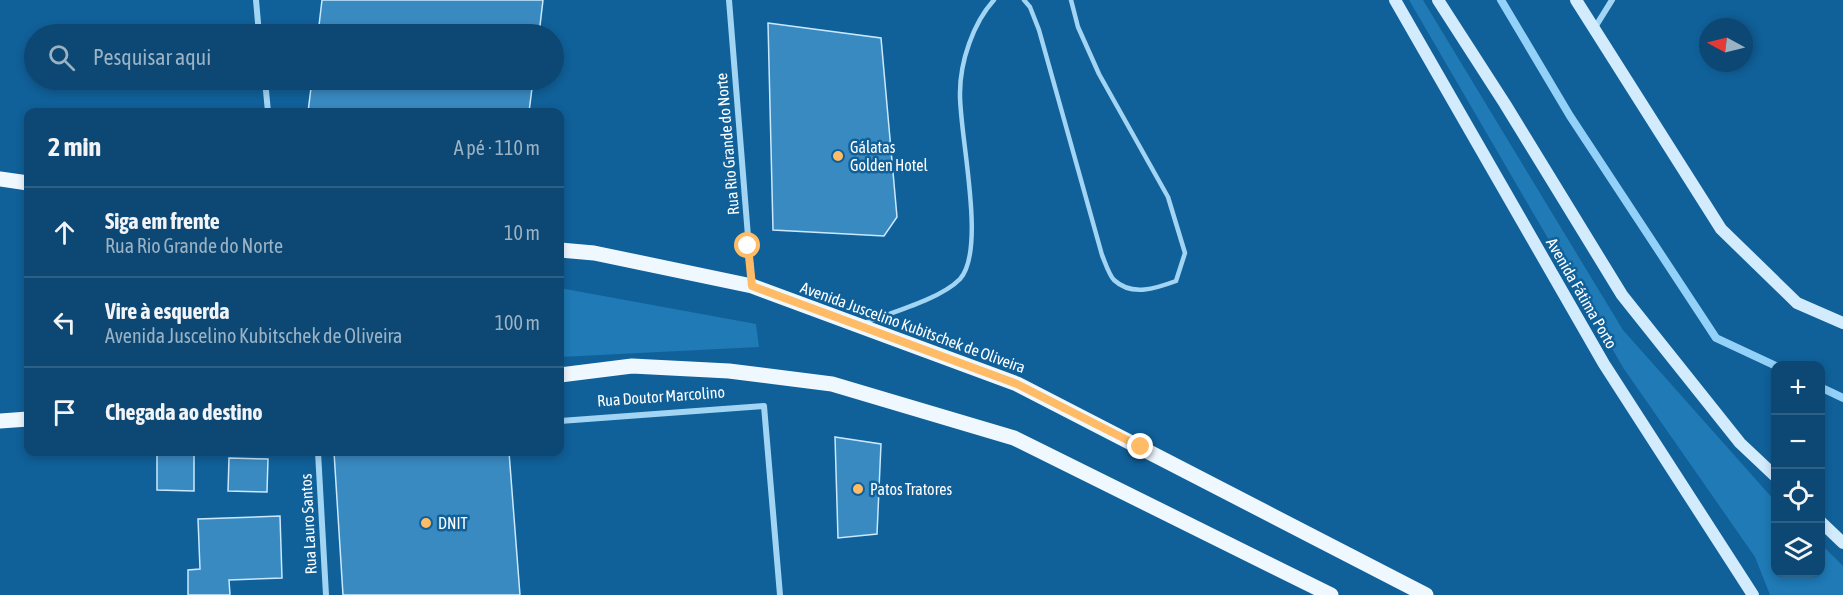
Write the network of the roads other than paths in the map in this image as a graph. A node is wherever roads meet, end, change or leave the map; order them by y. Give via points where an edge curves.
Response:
1 (256, 0) edge
2 (729, 0) edge
3 (994, 0) edge
4 (1024, 0) edge
5 (1071, 0) edge
6 (1395, 0) edge
7 (1438, 0) edge
8 (1576, 0) edge
9 (1612, 0) edge
10 (259, 24) edge
11 (1594, 30) junction
12 (266, 90) edge
13 (268, 108) edge
14 (0, 179) edge
15 (24, 182) edge
16 (564, 250) edge
17 (752, 286) junction
18 (1843, 323) edge
19 (859, 326) junction
20 (564, 374) edge
21 (24, 419) edge
22 (0, 421) edge
23 (564, 422) edge
24 (318, 456) edge
25 (1771, 472) edge
26 (1823, 523) edge
27 (1843, 543) edge
28 (326, 595) edge
29 (780, 595) edge
30 (1331, 595) edge
31 (1426, 595) edge
32 (1753, 595) edge

1 - 10 street
2 - 17 street, Rua Rio Grande do Norte
3 - 19 lane via 973,36 962,70 960,94 972,250 961,278 942,291
4 - 5 lane via 1039,30 1102,255 1113,280 1132,290 1154,290 1176,281 1185,253 1168,197 1099,74 1078,27
6 - 32 main road, Avenida Fátima Porto via 1604,364
7 - 25 main road, Avenida Fátima Porto via 1622,295 1740,442
8 - 11 main road
9 - 11 street
11 - 18 main road via 1722,229 1797,303
12 - 13 street
14 - 15 main road
16 - 17 main road, Avenida Juscelino Kubitschek de Oliveira
17 - 19 main road, Avenida Juscelino Kubitschek de Oliveira
19 - 31 main road, Avenida Juscelino Kubitschek de Oliveira via 1017,384
20 - 30 main road via 632,366 729,371 832,384 1014,438
21 - 22 main road
23 - 29 street, Rua Doutor Marcolino via 764,406
24 - 28 street, Rua Lauro Santos
26 - 27 main road

